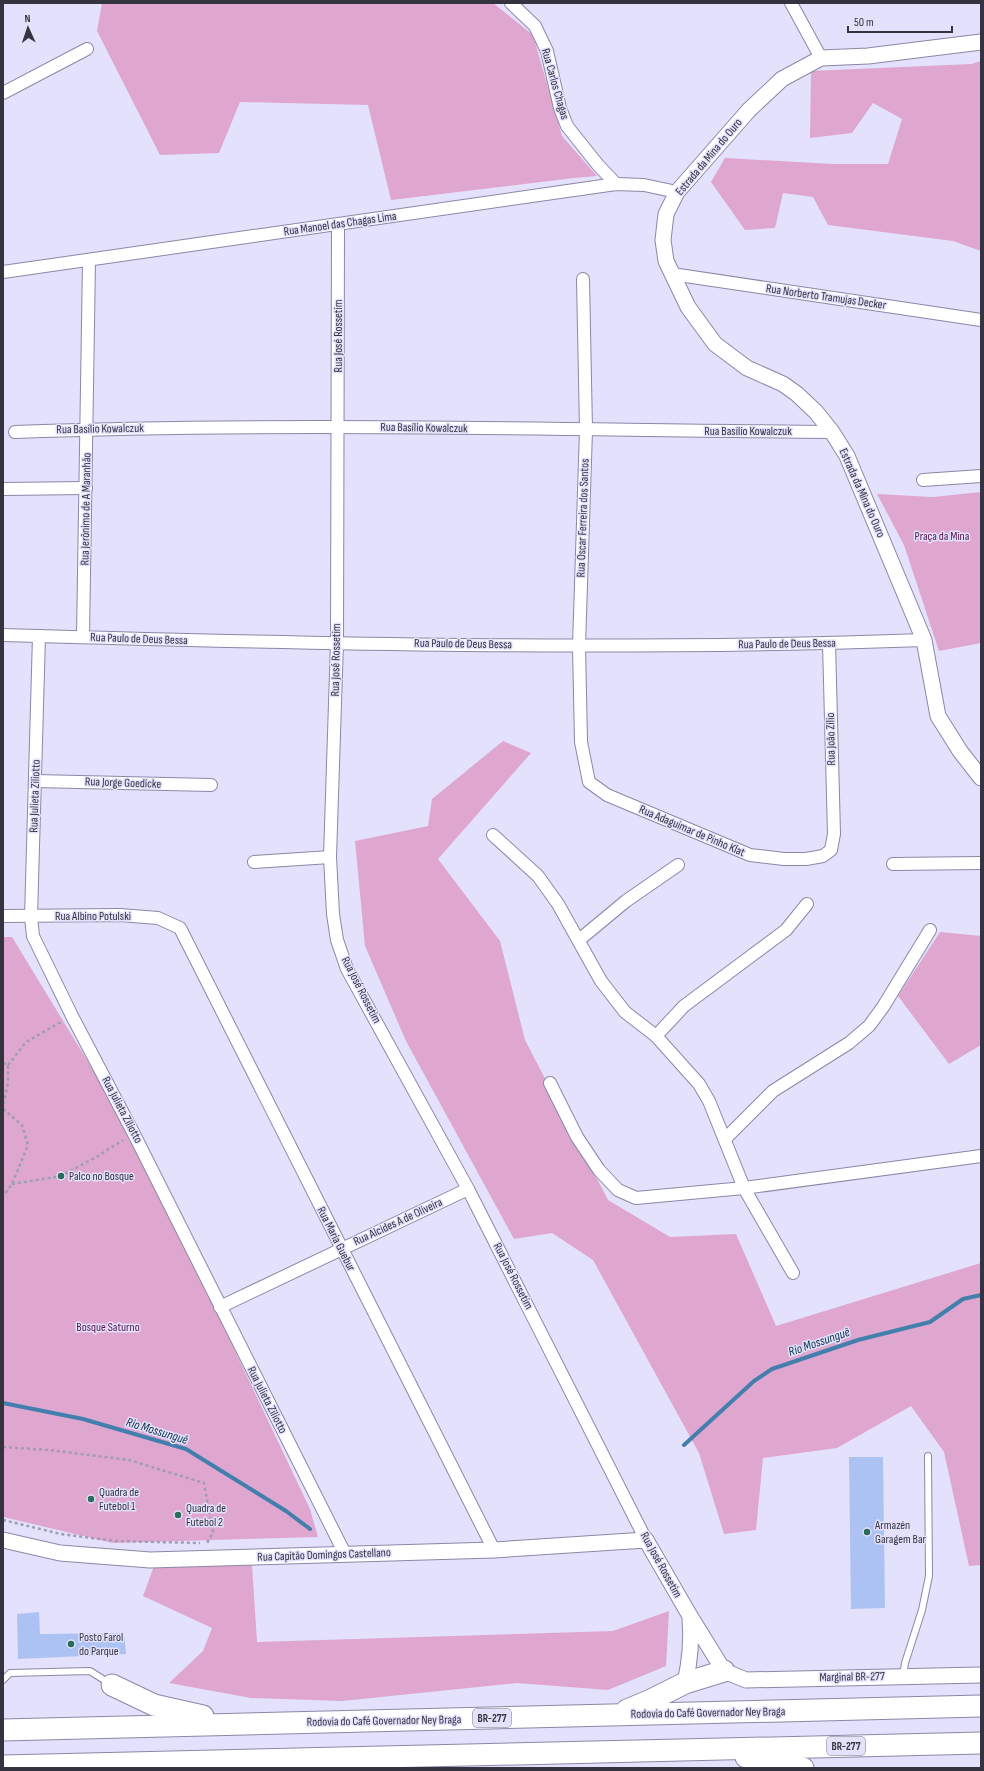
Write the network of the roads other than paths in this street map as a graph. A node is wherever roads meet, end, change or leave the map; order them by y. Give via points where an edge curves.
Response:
1 (511, 3) edge
2 (791, 3) edge
3 (981, 42) edge
4 (87, 49) dead end
5 (821, 58) junction
6 (3, 93) edge
7 (616, 184) junction
8 (677, 192) junction
9 (338, 225) junction
10 (89, 261) junction
11 (3, 272) edge
12 (672, 274) junction
13 (584, 279) dead end
14 (981, 320) edge
15 (338, 427) junction
16 (86, 429) junction
17 (586, 430) junction
18 (15, 432) dead end
19 (832, 432) junction
20 (981, 476) edge
21 (924, 480) dead end
22 (86, 488) junction
23 (3, 489) edge
24 (3, 635) edge
25 (39, 636) junction
26 (83, 637) junction
27 (924, 640) junction
28 (337, 642) junction
29 (829, 643) junction
30 (579, 646) junction
31 (583, 758) joint
32 (981, 778) edge
33 (35, 781) junction
34 (211, 785) dead end
35 (834, 834) joint
36 (493, 835) dead end
37 (330, 857) junction
38 (254, 862) dead end
39 (981, 863) edge
40 (893, 864) dead end
41 (678, 865) dead end
42 (807, 904) dead end
43 (3, 916) edge
44 (31, 917) junction
45 (180, 928) joint
46 (930, 930) dead end
47 (579, 940) junction
48 (656, 1036) junction
49 (550, 1083) dead end
50 (725, 1138) junction
51 (981, 1156) edge
52 (744, 1188) junction
53 (468, 1189) junction
54 (341, 1249) junction
55 (793, 1273) dead end
56 (220, 1307) junction
57 (928, 1456) dead end
58 (3, 1540) edge
59 (646, 1540) junction
60 (494, 1550) junction
61 (345, 1554) junction
62 (690, 1616) junction
63 (724, 1671) junction
64 (981, 1675) edge
65 (903, 1676) junction
66 (3, 1680) edge
67 (685, 1683) junction
68 (112, 1685) joint
69 (981, 1706) edge
70 (615, 1715) junction
71 (262, 1724) junction
72 (3, 1730) edge
73 (981, 1743) edge
74 (710, 1749) junction
75 (176, 1765) edge
76 (3, 1766) edge
77 (803, 1768) edge

1 - 7 street, Rua Carlos Chagas via 535,26 547,51 560,108 568,126
2 - 5 street
3 - 5 street, Estrada da Mina do Ouro via 895,53
4 - 6 street
5 - 8 street, Estrada da Mina do Ouro via 782,79 748,110
7 - 8 street, Rua Manoel das Chagas Lima via 644,185
7 - 9 street, Rua Manoel das Chagas Lima
8 - 12 street, Estrada da Mina do Ouro via 666,214 663,240 666,261
9 - 10 street, Rua Manoel das Chagas Lima
9 - 15 street, Rua José Rossetim
10 - 11 street, Rua Manoel das Chagas Lima
10 - 16 street, Rua Jerônimo de A Maranhão
12 - 14 street, Rua Norberto Tramujas Decker
12 - 19 street, Estrada da Mina do Ouro via 688,308 715,344 747,368 797,394
13 - 17 street, Rua Oscar Ferreira dos Santos
15 - 16 street, Rua Basílio Kowalczuk
15 - 17 street, Rua Basílio Kowalczuk
15 - 28 street, Rua José Rossetim
16 - 18 street, Rua Basílio Kowalczuk
16 - 22 street, Rua Jerônimo de A Maranhão
17 - 19 street, Rua Basílio Kowalczuk
17 - 30 street, Rua Oscar Ferreira dos Santos
19 - 27 street, Estrada da Mina do Ouro via 847,456
20 - 21 street
22 - 23 street
22 - 26 street, Rua Jerônimo de A Maranhão
24 - 25 street, Rua Paulo de Deus Bessa
25 - 26 street, Rua Paulo de Deus Bessa
25 - 33 street, Rua Julieta Ziliotto
26 - 28 street, Rua Paulo de Deus Bessa via 248,643
27 - 29 street, Rua Paulo de Deus Bessa
27 - 32 street, Estrada da Mina do Ouro via 938,716
28 - 30 street, Rua Paulo de Deus Bessa
28 - 37 street, Rua José Rossetim
29 - 30 street, Rua Paulo de Deus Bessa
29 - 35 street, Rua João Zílio
30 - 31 street, Rua Oscar Ferreira dos Santos
31 - 35 street, Rua Adaguimar de Pinho Klat via 589,782 607,795 750,855 784,859 823,856 832,850
33 - 34 street, Rua Jorge Goedicke
33 - 44 street, Rua Julieta Ziliotto
36 - 47 street via 538,876
37 - 38 street
37 - 53 street, Rua José Rossetim via 332,914 337,940 347,969
39 - 40 street
41 - 47 street via 626,901
42 - 48 street via 786,930 684,1006
43 - 44 street, Rua Albino Potulski
44 - 45 street, Rua Albino Potulski via 120,915 158,918
44 - 56 street, Rua Julieta Ziliotto via 34,936 72,1016
45 - 54 street, Rua Maria Guebur
46 - 50 street via 884,1007 869,1026 849,1043 773,1092
47 - 48 street via 601,981 625,1012
48 - 50 street via 698,1084 709,1101
49 - 52 street via 577,1137 599,1170 618,1190 636,1198
50 - 52 street
51 - 52 street
52 - 55 street
53 - 54 street, Rua Alcides A de Oliveira
53 - 59 street, Rua José Rossetim
54 - 56 street, Rua Alcides A de Oliveira
54 - 60 street, Rua Maria Guebur
56 - 61 street, Rua Julieta Ziliotto
57 - 65 lane via 929,1576
58 - 61 street, Rua Capitão Domingos Castellano via 60,1553 150,1560
59 - 60 street, Rua Capitão Domingos Castellano
59 - 62 street, Rua José Rossetim
60 - 61 street, Rua Capitão Domingos Castellano
62 - 63 street, Rua José Rossetim
62 - 67 street via 691,1653
63 - 65 street, Marginal BR-277 via 746,1680
63 - 67 highway
64 - 65 street, Marginal BR-277
66 - 68 lane via 10,1673 90,1671
67 - 70 highway
68 - 71 highway via 154,1705 177,1711
69 - 70 highway, Rodovia do Café Governador Ney Braga / BR-277
70 - 71 highway, Rodovia do Café Governador Ney Braga / BR-277
71 - 72 highway, Rodovia do Café Governador Ney Braga / BR-277
73 - 74 highway, BR-277
74 - 75 highway, BR-277
74 - 77 highway
75 - 76 highway, BR-277

